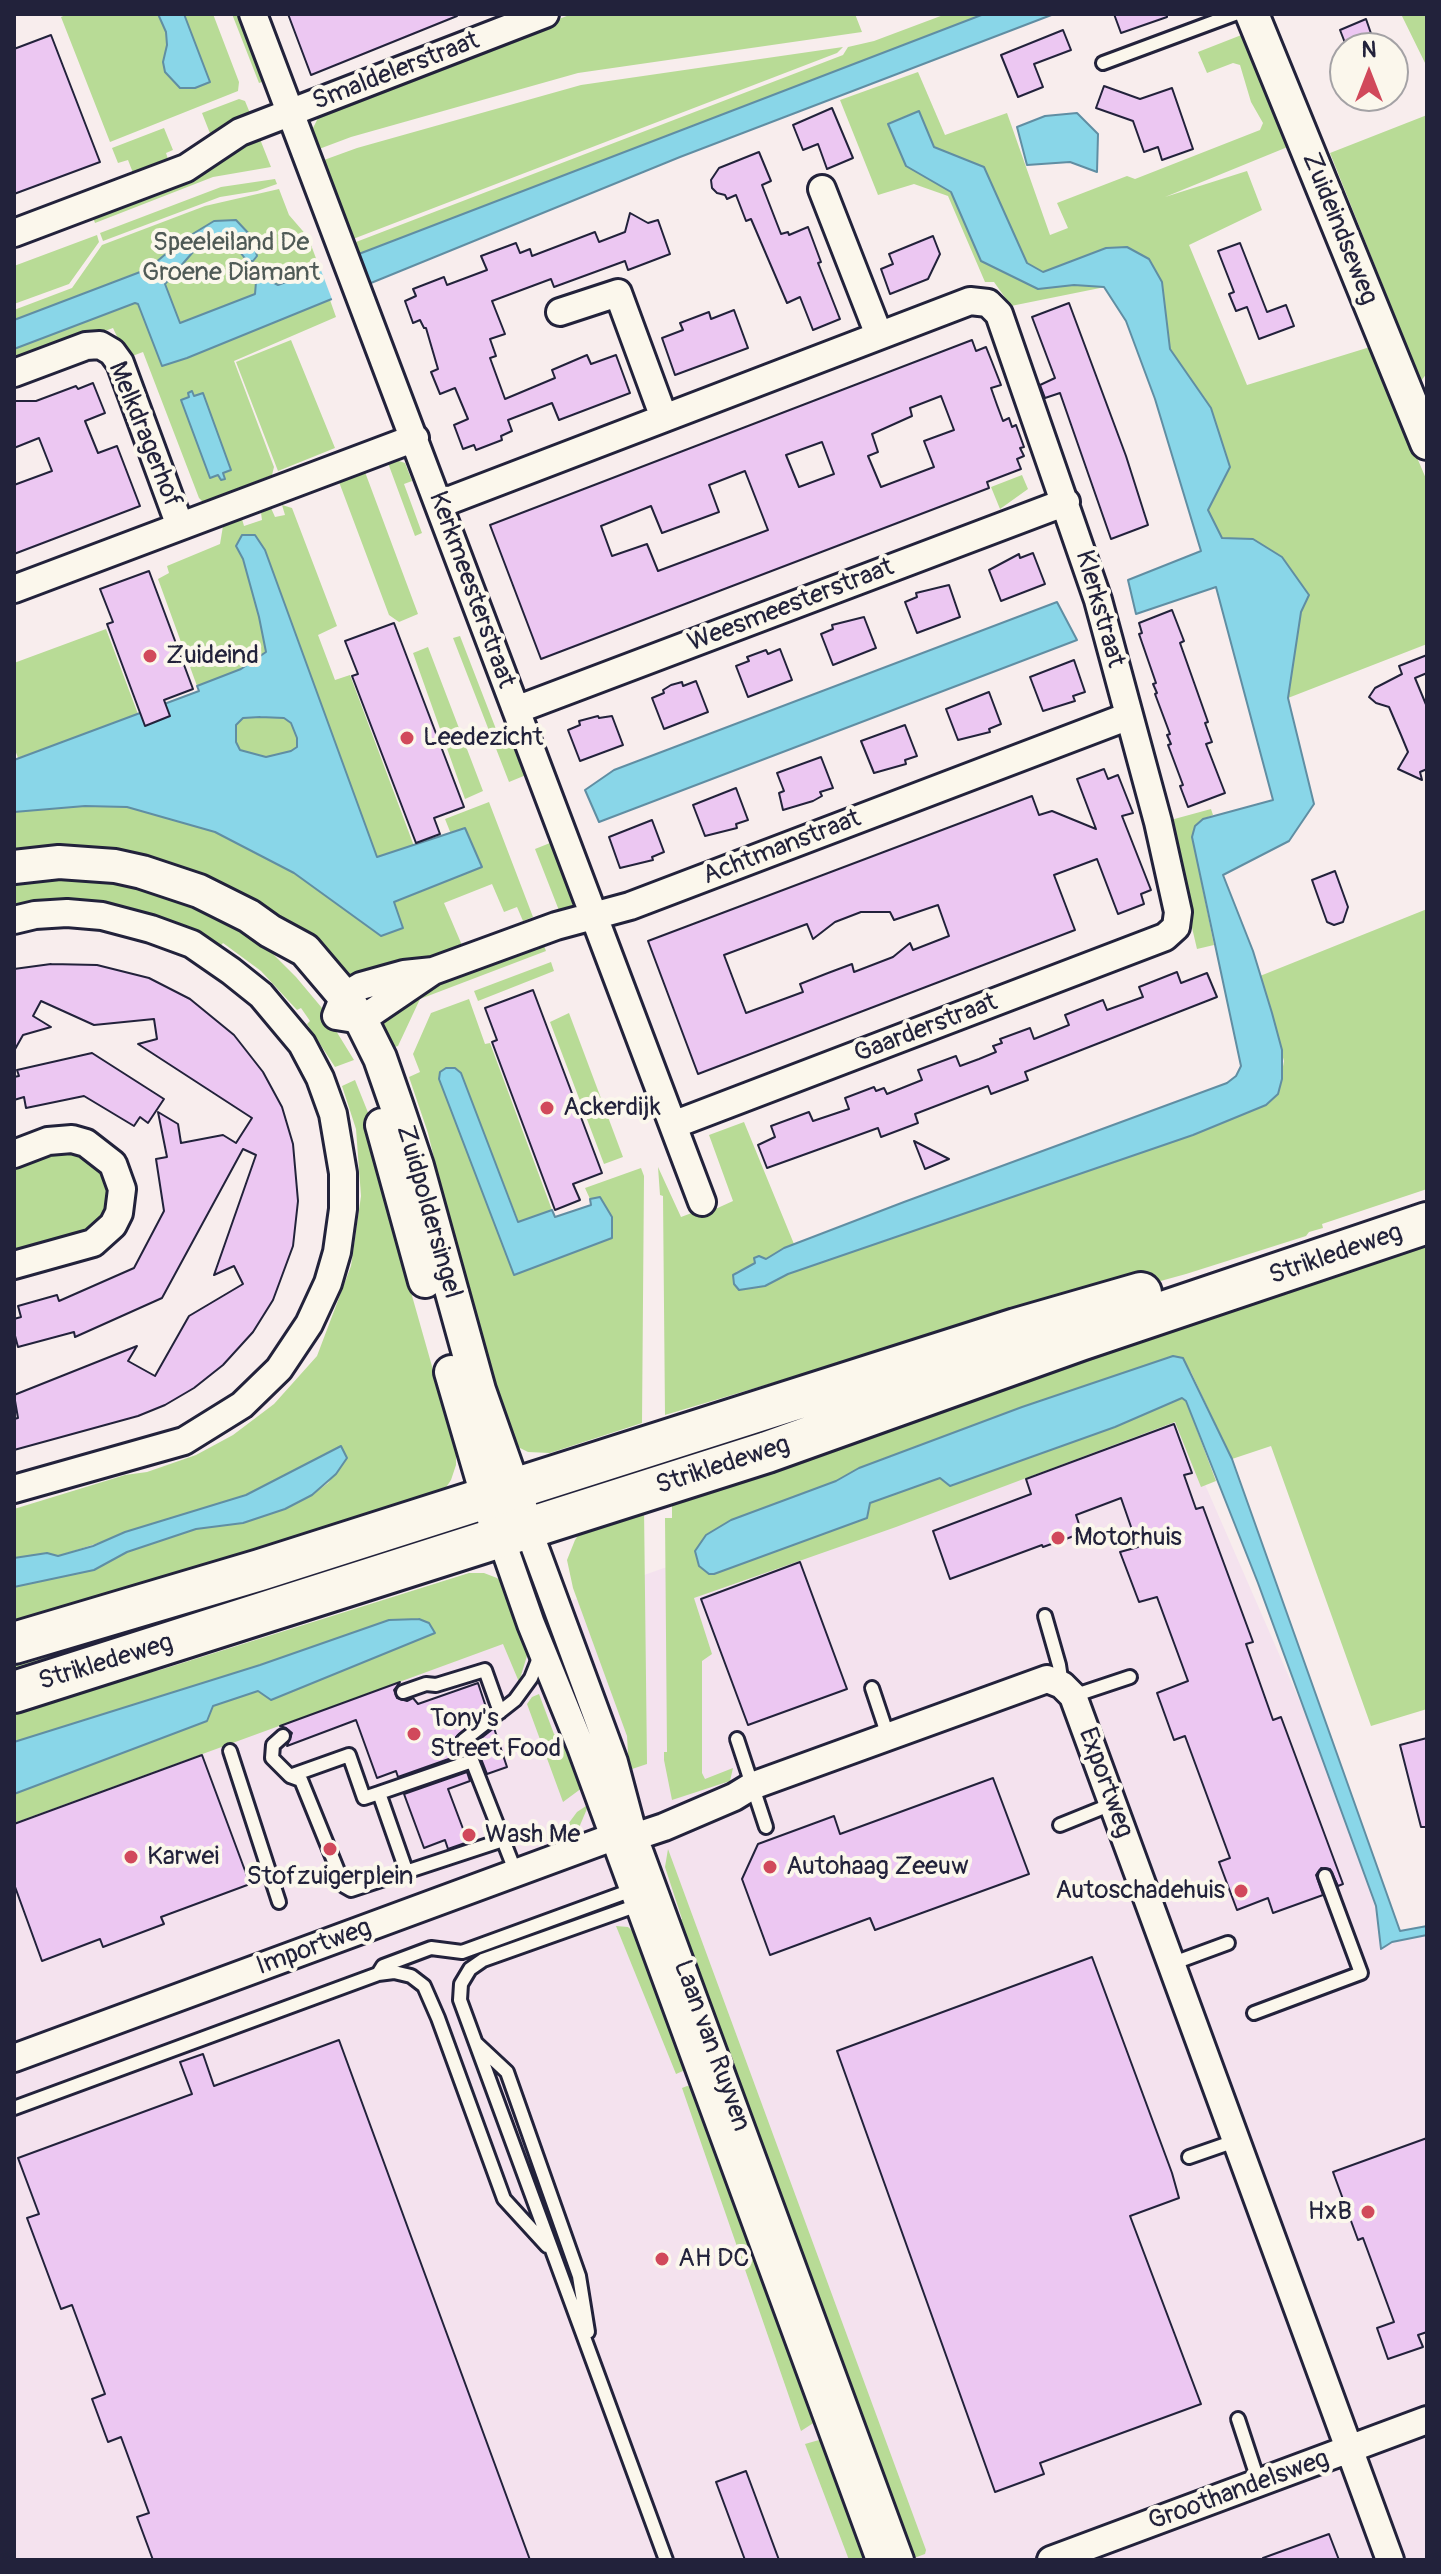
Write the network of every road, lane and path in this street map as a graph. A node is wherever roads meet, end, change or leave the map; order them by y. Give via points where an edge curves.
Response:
1 (253, 14) edge
2 (545, 14) edge
3 (1235, 14) edge
4 (1252, 14) edge
5 (1103, 63) dead end
6 (291, 112) junction
7 (822, 189) dead end
8 (14, 233) edge
9 (560, 312) dead end
10 (879, 335) junction
11 (14, 373) edge
12 (664, 418) junction
13 (415, 438) junction
14 (1427, 443) edge
15 (1066, 502) junction
16 (440, 504) junction
17 (180, 526) junction
18 (14, 589) edge
19 (516, 710) junction
20 (1129, 716) junction
21 (14, 867) edge
22 (593, 916) junction
23 (14, 920) edge
24 (1176, 927) joint
25 (347, 1010) junction
26 (673, 1125) junction
27 (14, 1154) edge
28 (702, 1202) dead end
29 (1427, 1203) edge
30 (1427, 1223) edge
31 (14, 1265) edge
32 (14, 1489) edge
33 (500, 1493) junction
34 (514, 1534) junction
35 (1045, 1616) dead end
36 (14, 1643) edge
37 (542, 1650) junction
38 (1130, 1677) dead end
39 (872, 1688) dead end
40 (1068, 1690) junction
41 (14, 1692) edge
42 (403, 1692) dead end
43 (500, 1712) junction
44 (283, 1736) dead end
45 (888, 1736) junction
46 (737, 1739) dead end
47 (230, 1751) dead end
48 (472, 1761) junction
49 (290, 1776) junction
50 (752, 1786) junction
51 (379, 1793) junction
52 (1112, 1804) junction
53 (1060, 1825) dead end
54 (766, 1827) dead end
55 (624, 1837) junction
56 (503, 1840) junction
57 (407, 1873) junction
58 (516, 1873) junction
59 (1325, 1876) dead end
60 (635, 1897) junction
61 (279, 1902) dead end
62 (1228, 1943) dead end
63 (1171, 1964) junction
64 (378, 1974) junction
65 (1254, 2013) dead end
66 (476, 2042) junction
67 (14, 2058) edge
68 (14, 2108) edge
69 (1235, 2141) junction
70 (1189, 2157) dead end
71 (553, 2253) junction
72 (592, 2359) junction
73 (1238, 2419) dead end
74 (1427, 2420) edge
75 (1349, 2450) junction
76 (1259, 2483) junction
77 (666, 2560) edge
78 (880, 2560) edge
79 (900, 2560) edge
80 (1051, 2560) edge
81 (1390, 2560) edge

1 - 6 street, Kerkmeesterstraat
2 - 6 street, Smaldelerstraat
3 - 5 lane
4 - 14 street, Zuideindseweg
6 - 8 street, Smaldelerstraat via 240,132 186,168
6 - 13 street, Kerkmeesterstraat
7 - 10 street
9 - 12 street via 618,293
10 - 12 street
10 - 15 street, Klerkstraat via 970,301 988,303 999,314
11 - 17 street, Melkdragerhof via 86,346 100,345 112,352
12 - 16 street
13 - 16 street, Kerkmeesterstraat
13 - 17 street, Melkdragerhof
15 - 19 street, Weesmeesterstraat
15 - 20 street, Klerkstraat
16 - 19 street, Kerkmeesterstraat
17 - 18 street, Melkdragerhof
19 - 22 street, Kerkmeesterstraat
20 - 22 street, Achtmanstraat
20 - 24 street, Klerkstraat via 1158,822 1178,912
21 - 25 street, Zuidpoldersingel via 88,863 142,872 199,891 270,931 291,962
22 - 25 street, Achtmanstraat via 433,971
22 - 26 street, Kerkmeesterstraat
23 - 32 street via 67,913 151,929 192,944 261,995 302,1044 320,1078 333,1114 343,1209 328,1283 309,1324 279,1369 242,1405 184,1441
24 - 26 street, Gaarderstraat via 1165,937
25 - 33 street, Zuidpoldersingel
26 - 28 street, Kerkmeesterstraat
27 - 31 street via 48,1141 86,1143 113,1164 122,1201 113,1225 93,1243
29 - 33 main road, Strikledeweg
30 - 34 main road, Strikledeweg
33 - 34 street, Zuidpoldersingel
33 - 36 main road, Strikledeweg
34 - 37 street, Laan van Ruyven
34 - 41 main road, Strikledeweg
34 - 55 street, Laan van Ruyven via 614,1762
35 - 40 lane
37 - 43 lane via 531,1678
37 - 55 street, Laan van Ruyven
38 - 40 lane
39 - 45 lane
40 - 45 street via 1047,1679
40 - 52 street, Exportweg
42 - 43 lane via 485,1670
43 - 48 lane via 464,1740
44 - 49 lane via 273,1745 272,1758
45 - 50 street
46 - 50 lane
47 - 61 lane
48 - 51 lane
48 - 56 lane
49 - 51 lane via 349,1755 364,1798
49 - 57 lane via 301,1780 344,1886 362,1889
50 - 54 lane
50 - 55 street via 719,1804
51 - 57 lane
52 - 53 lane
52 - 63 street, Exportweg
55 - 58 street, Importweg
55 - 60 street, Laan van Ruyven
55 - 79 street, Laan van Ruyven
56 - 57 lane
56 - 58 lane
58 - 67 street, Importweg
59 - 65 lane via 1361,1973
60 - 64 lane via 462,1952 431,1948 383,1966
60 - 66 lane via 470,1969 460,2000
60 - 78 street, Laan van Ruyven
62 - 63 lane
63 - 69 street, Exportweg
64 - 68 lane
64 - 71 lane via 411,1976 424,1986 504,2199
66 - 71 lane
66 - 72 lane via 507,2072 579,2276
69 - 70 lane
69 - 75 street, Exportweg
71 - 72 lane
72 - 77 lane
73 - 76 lane
74 - 75 street, Groothandelsweg
75 - 76 street, Groothandelsweg
75 - 81 street, Exportweg
76 - 80 street, Groothandelsweg

